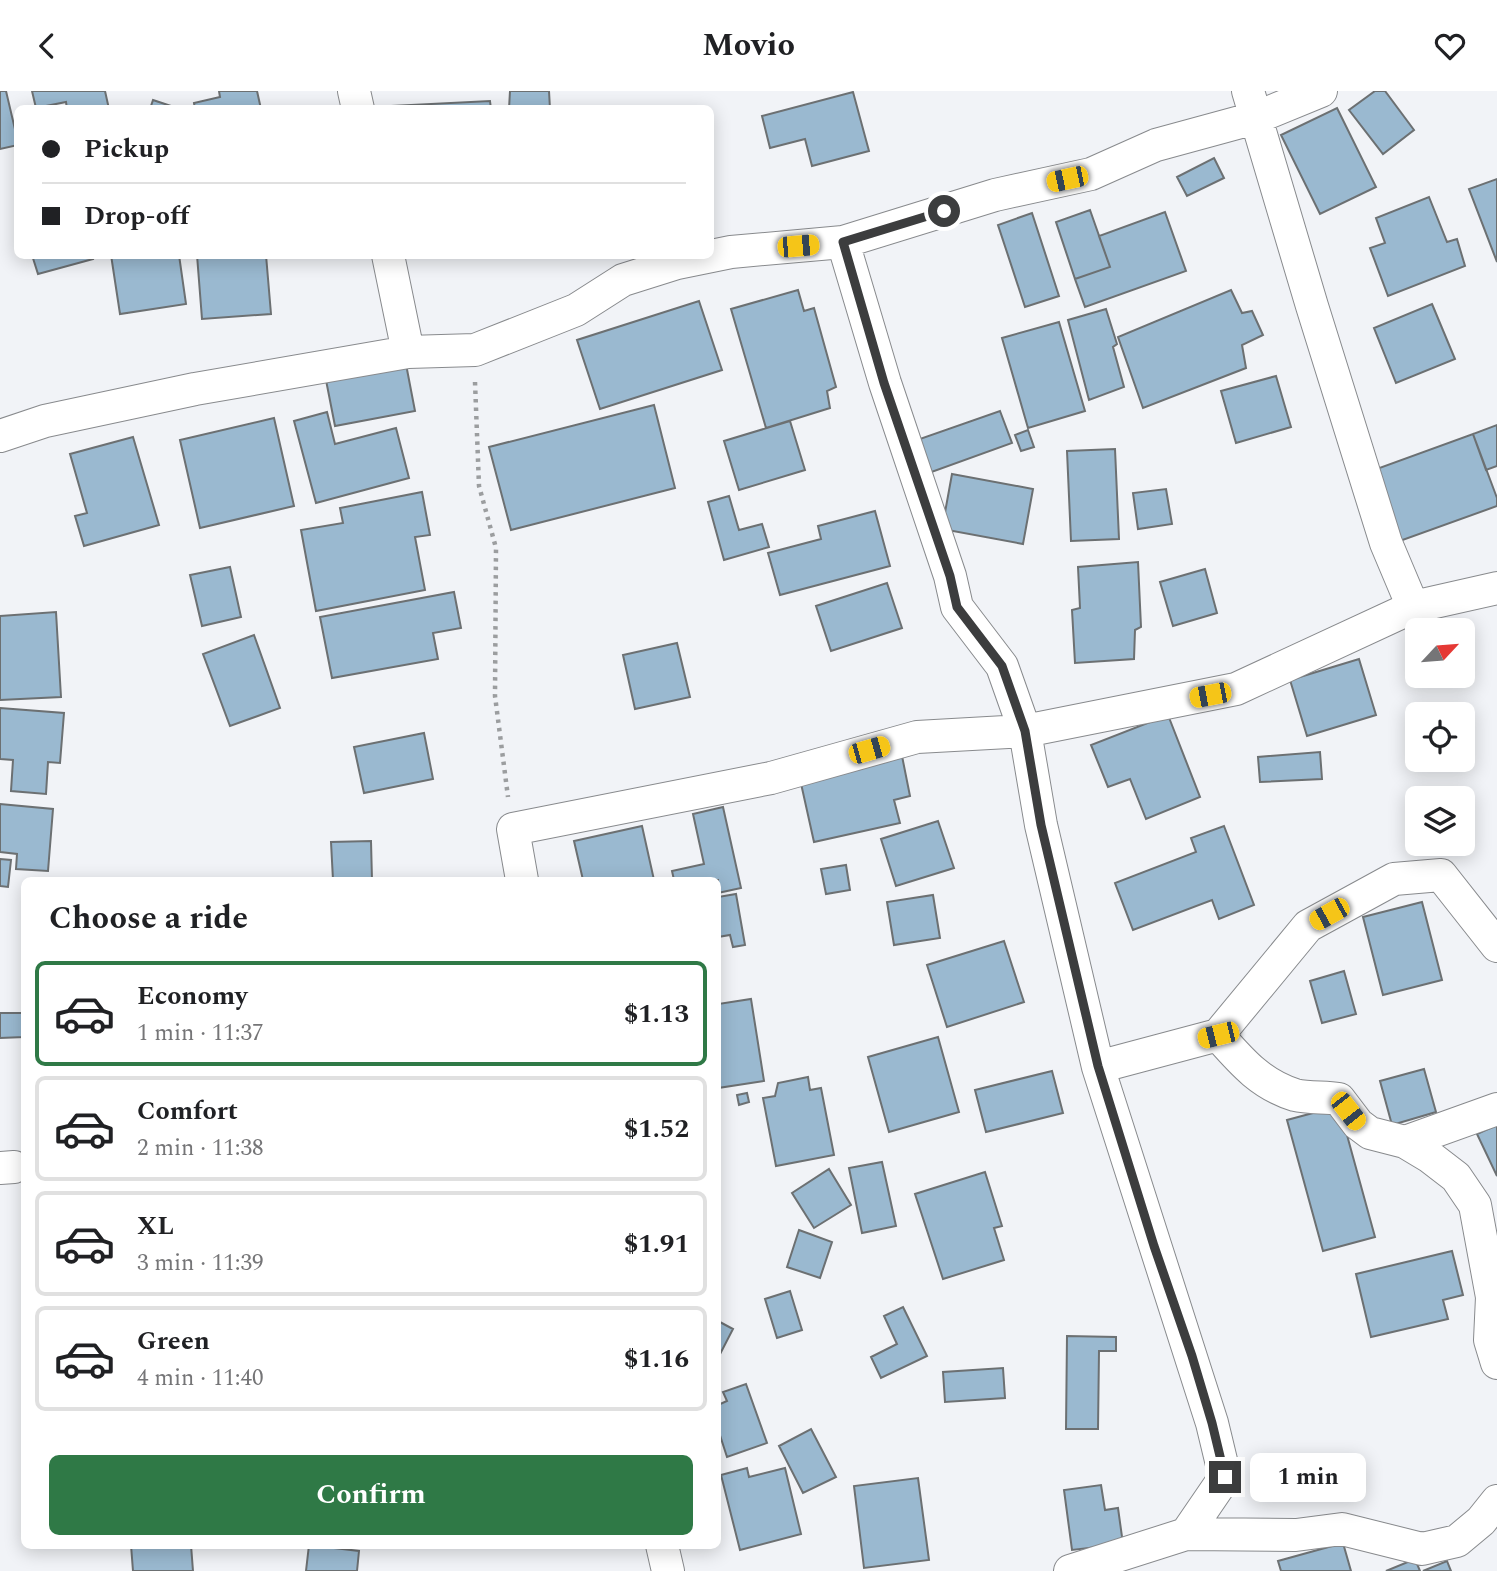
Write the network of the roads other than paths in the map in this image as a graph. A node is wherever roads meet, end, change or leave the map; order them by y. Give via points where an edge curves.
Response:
1 (1321, 91) edge
2 (1252, 104) edge
3 (843, 242) junction
4 (714, 255) edge
5 (389, 259) edge
6 (697, 259) edge
7 (408, 352) junction
8 (0, 436) edge
9 (1497, 588) edge
10 (1413, 607) junction
11 (1025, 731) junction
12 (521, 877) edge
13 (1497, 946) edge
14 (1218, 1035) junction
15 (1098, 1066) junction
16 (1497, 1109) edge
17 (1405, 1142) junction
18 (1497, 1363) edge
19 (1492, 1517) edge
20 (1186, 1535) junction
21 (663, 1549) edge
22 (668, 1571) edge
23 (1070, 1571) edge

1 - 2 street
2 - 3 street via 1091,174 995,195
2 - 10 street via 1386,543
3 - 4 street
3 - 11 street via 957,607 1002,666
5 - 7 street
6 - 7 street via 623,280 576,310 475,349
7 - 8 street via 195,389 45,421
9 - 10 street
10 - 11 street via 1236,689
11 - 12 street via 917,737 771,778 513,829
11 - 15 street via 1041,825
13 - 14 street via 1441,875 1394,879 1308,926
14 - 15 street
14 - 17 street via 1251,1072 1274,1086 1297,1095 1339,1099 1370,1133
15 - 20 street via 1189,1346 1225,1477
16 - 17 street
17 - 18 street via 1456,1177 1475,1205 1492,1297 1490,1340
19 - 20 street via 1457,1541 1422,1549 1342,1529 1297,1535
20 - 23 street
21 - 22 street

